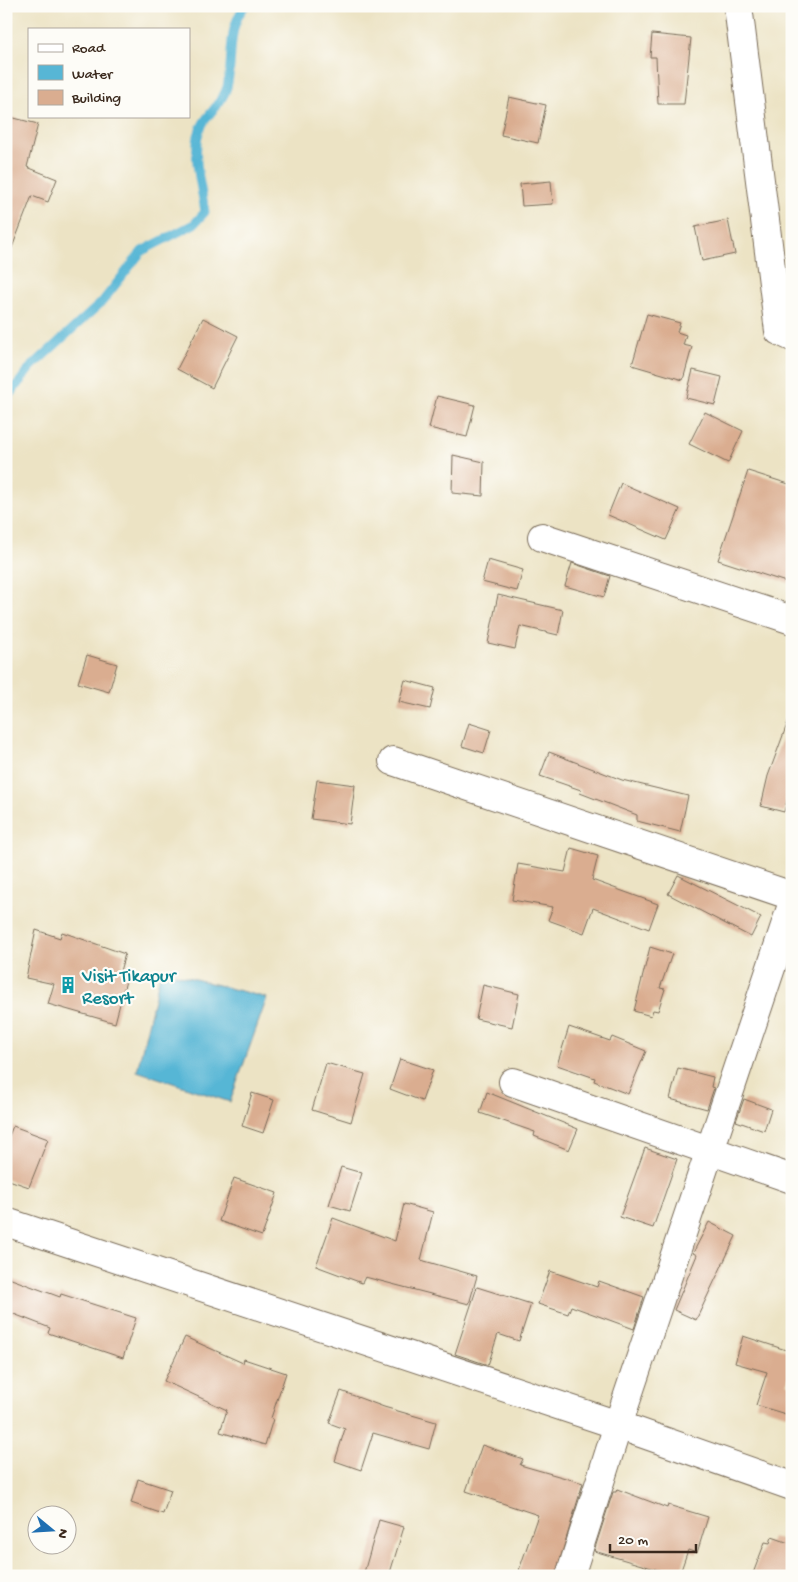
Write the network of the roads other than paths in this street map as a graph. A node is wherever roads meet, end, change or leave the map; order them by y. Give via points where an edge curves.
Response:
1 (738, 6) edge
2 (792, 337) edge
3 (542, 537) dead end
4 (792, 620) edge
5 (392, 761) dead end
6 (792, 896) edge
7 (792, 905) edge
8 (512, 1082) dead end
9 (709, 1151) junction
10 (792, 1179) edge
11 (6, 1222) edge
12 (618, 1425) junction
13 (792, 1486) edge
14 (570, 1576) edge

1 - 2 street via 779,331
3 - 4 street
5 - 6 street
7 - 9 street
8 - 9 street
9 - 10 street
9 - 12 street
11 - 12 street
12 - 13 street
12 - 14 street

